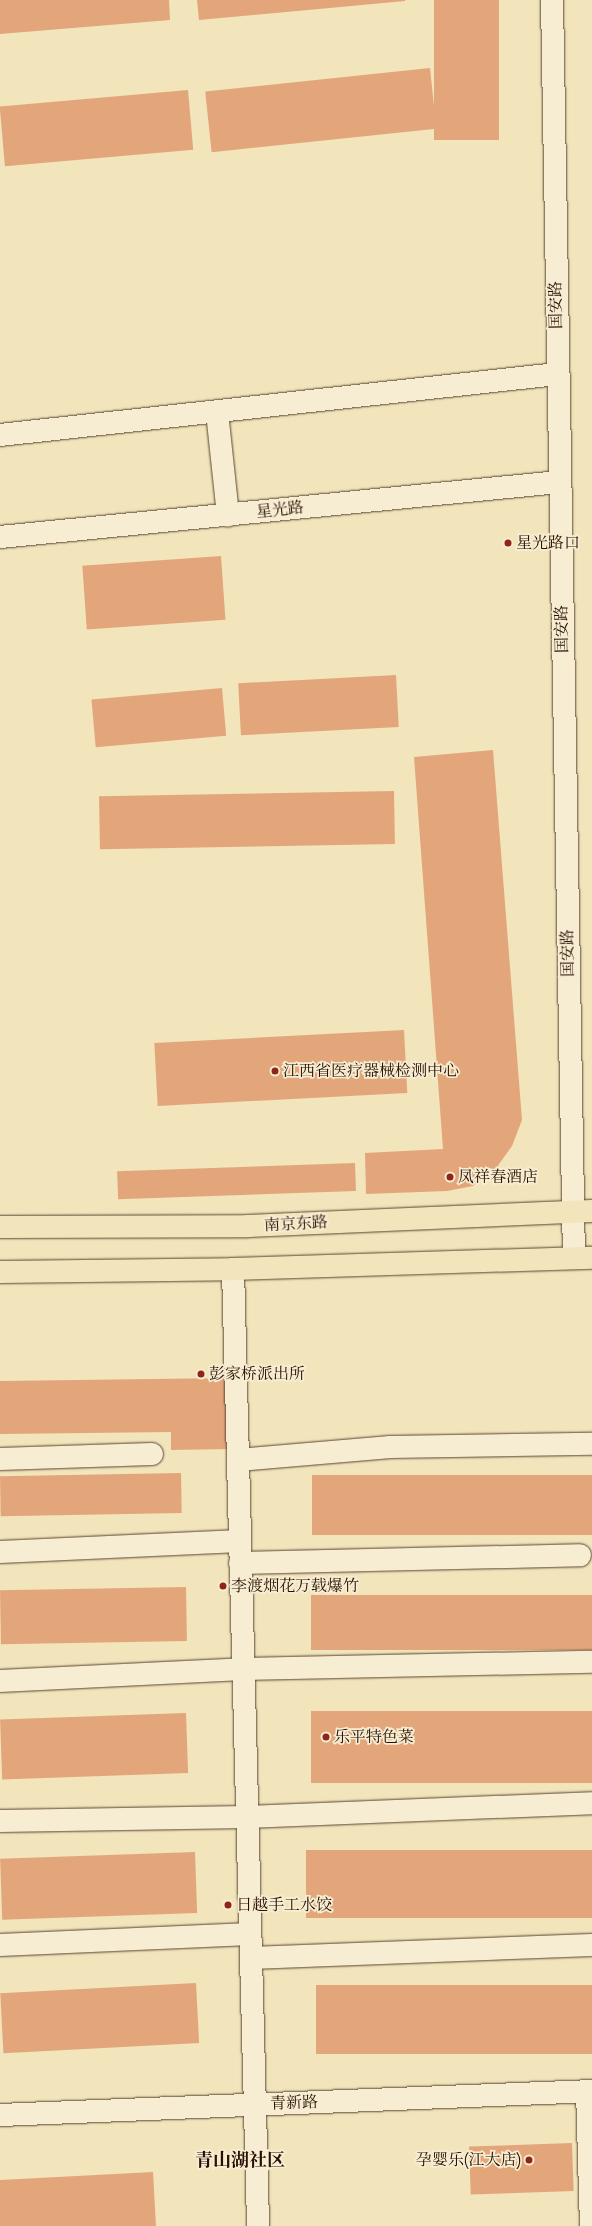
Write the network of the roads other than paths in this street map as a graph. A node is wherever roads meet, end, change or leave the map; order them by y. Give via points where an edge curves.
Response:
1 (552, 0) edge
2 (557, 374) junction
3 (217, 412) junction
4 (0, 435) edge
5 (559, 482) junction
6 (228, 515) junction
7 (0, 537) edge
8 (582, 1211) edge
9 (0, 1227) edge
10 (583, 1258) edge
11 (233, 1269) junction
12 (0, 1272) edge
13 (592, 1444) edge
14 (152, 1454) dead end
15 (0, 1458) edge
16 (238, 1460) junction
17 (240, 1541) junction
18 (0, 1552) edge
19 (580, 1556) dead end
20 (240, 1563) junction
21 (591, 1662) edge
22 (243, 1669) junction
23 (0, 1681) edge
24 (592, 1803) edge
25 (247, 1817) junction
26 (0, 1821) edge
27 (250, 1934) junction
28 (0, 1945) edge
29 (592, 1945) edge
30 (251, 1958) junction
31 (590, 2091) edge
32 (255, 2105) junction
33 (0, 2116) edge
34 (591, 2190) edge
35 (258, 2226) edge
36 (591, 2226) edge

1 - 2 street, 国安路
2 - 3 street
2 - 5 street, 国安路
3 - 4 street
3 - 6 street
5 - 6 street, 星光路
5 - 8 street, 国安路
6 - 7 street, 星光路
8 - 9 main road, 南京东路 via 248,1226
8 - 10 street, 国安路
10 - 11 main road
11 - 12 main road
11 - 16 street
13 - 16 street via 390,1447
14 - 15 street
16 - 17 street
17 - 18 street
17 - 20 street
19 - 20 street
20 - 22 street
21 - 22 street
22 - 23 street
22 - 25 street
24 - 25 street
25 - 26 street
25 - 27 street
27 - 28 street
27 - 30 street
29 - 30 street
30 - 32 street
31 - 32 street, 青新路
31 - 34 street
32 - 33 street, 青新路
32 - 35 street
34 - 36 street

